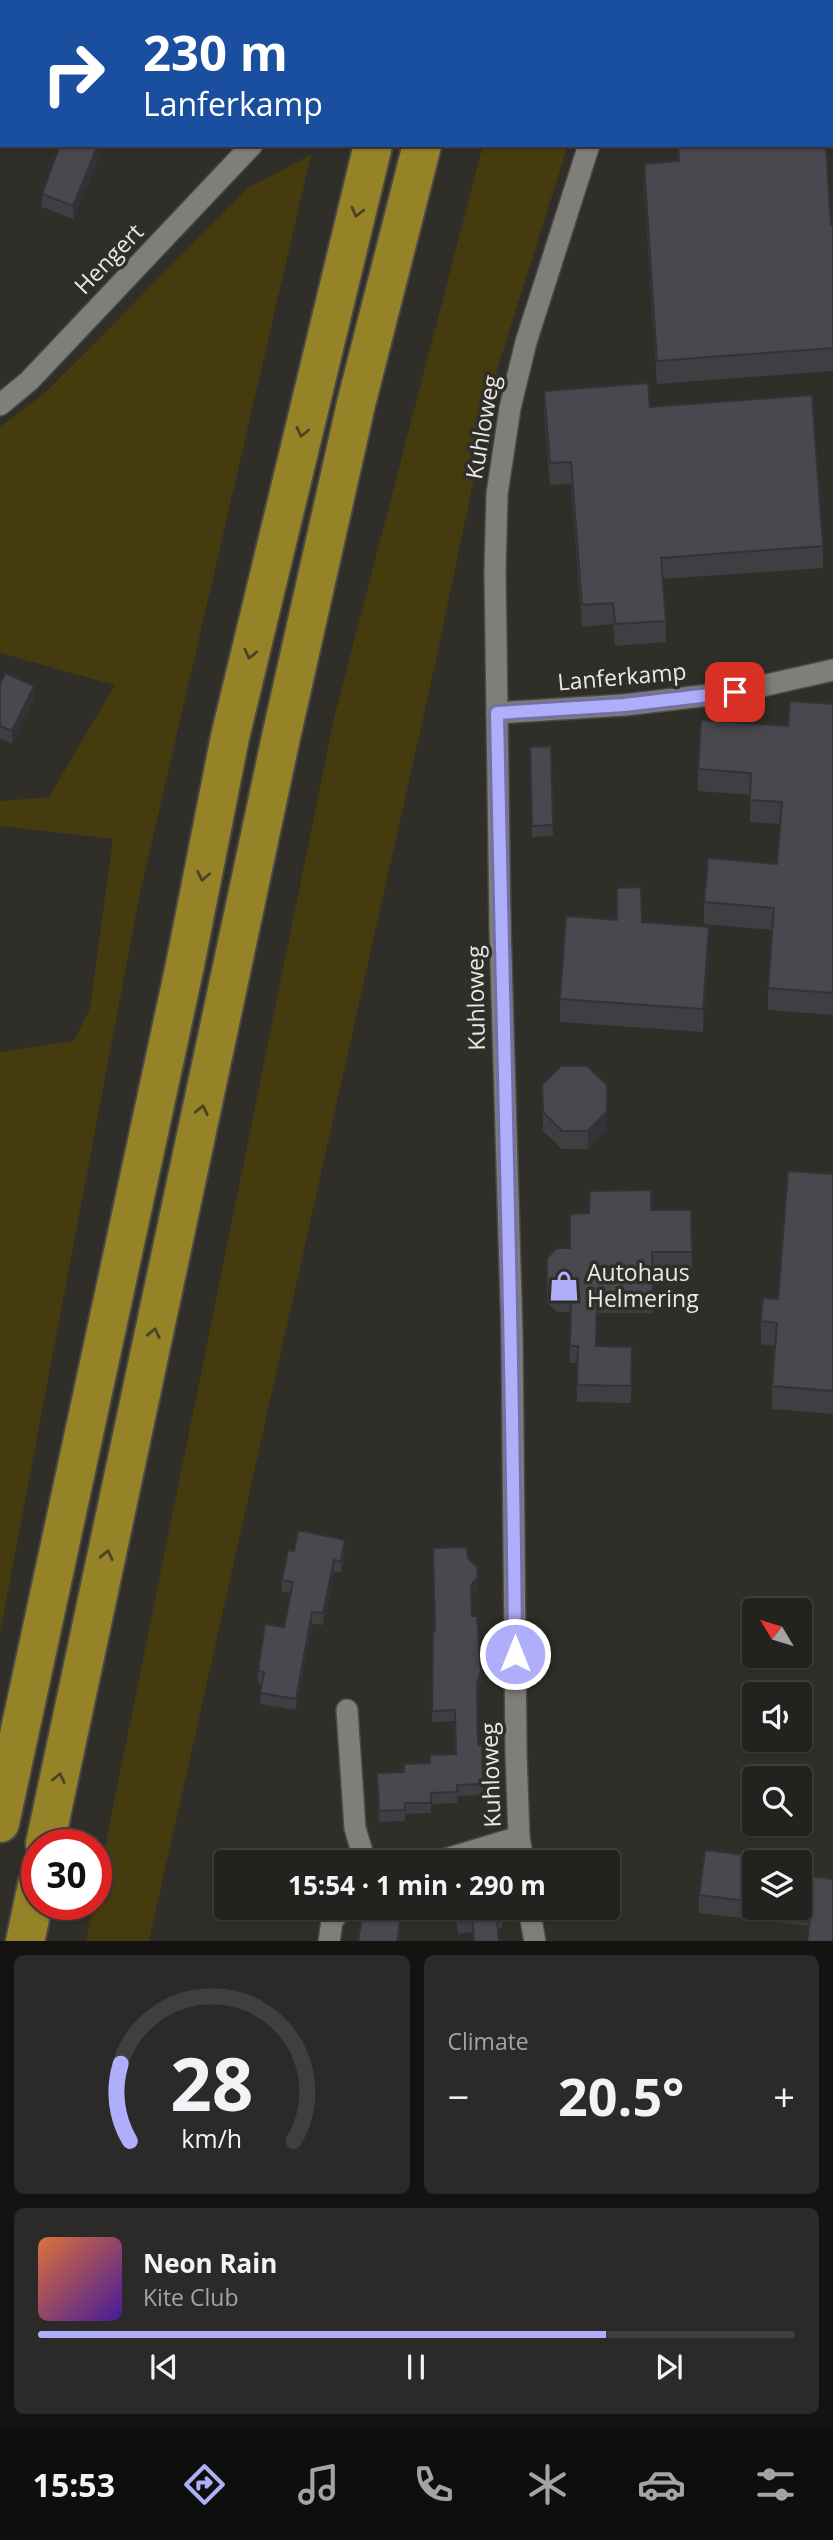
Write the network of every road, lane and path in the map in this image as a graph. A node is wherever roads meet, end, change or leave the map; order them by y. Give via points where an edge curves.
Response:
1 (250, 147) edge
2 (373, 147) edge
3 (421, 147) edge
4 (588, 147) edge
5 (0, 405) edge
6 (833, 670) edge
7 (497, 713) junction
8 (347, 1710) dead end
9 (0, 1823) edge
10 (48, 1829) edge
11 (519, 1836) junction
12 (361, 1850) edge
13 (474, 1850) edge
14 (521, 1850) edge
15 (30, 1920) edge
16 (333, 1920) edge
17 (532, 1920) edge
18 (25, 1941) edge
19 (329, 1941) edge
20 (535, 1941) edge

1 - 5 street, Hengert via 29,382
2 -> 9 highway via 230,737
10 -> 3 highway via 281,737 356,404
4 - 7 street, Kuhloweg via 526,342 510,408 498,494
6 - 7 street, Lanferkamp via 735,692
7 - 11 street, Kuhloweg
8 - 12 street via 355,1828
11 - 13 street
11 - 14 street, Kuhloweg
15 - 18 highway
16 - 19 street
17 - 20 street

